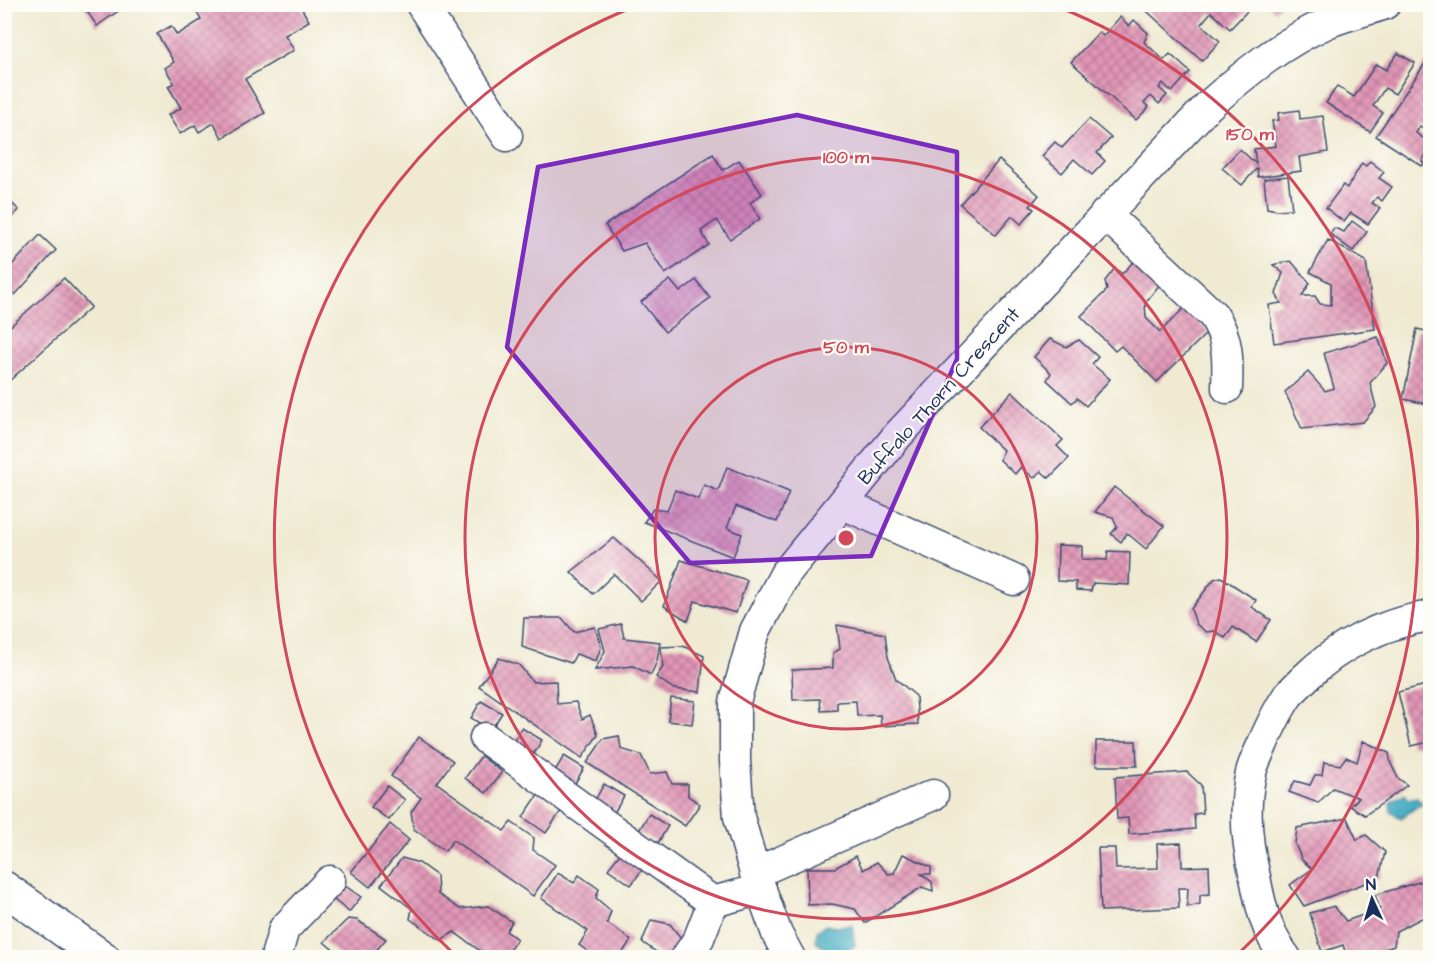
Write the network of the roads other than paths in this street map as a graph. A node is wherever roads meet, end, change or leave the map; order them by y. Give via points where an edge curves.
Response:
1 (421, 4) edge
2 (1385, 4) edge
3 (507, 136) dead end
4 (1106, 214) junction
5 (1227, 388) dead end
6 (843, 504) junction
7 (1014, 580) dead end
8 (1431, 616) edge
9 (485, 738) dead end
10 (933, 795) dead end
11 (330, 881) dead end
12 (758, 881) junction
13 (4, 888) edge
14 (713, 902) junction
15 (104, 957) edge
16 (277, 957) edge
17 (686, 957) edge
18 (790, 957) edge
19 (1286, 957) edge

1 - 3 street
2 - 4 street, Buffalo Thorn Crescent via 1328,23 1277,50 1208,106
4 - 5 street via 1213,315 1226,341
4 - 6 street, Buffalo Thorn Crescent via 898,435
6 - 7 street
6 - 12 street, Buffalo Thorn Crescent via 785,574 755,631 735,702 739,817
8 - 19 street via 1346,644 1289,694 1268,732 1251,772 1246,811 1263,917
9 - 14 street
10 - 12 street
11 - 16 street via 284,929
12 - 14 street
12 - 18 street, Buffalo Thorn Crescent via 777,934
13 - 15 street
14 - 17 street via 699,938

